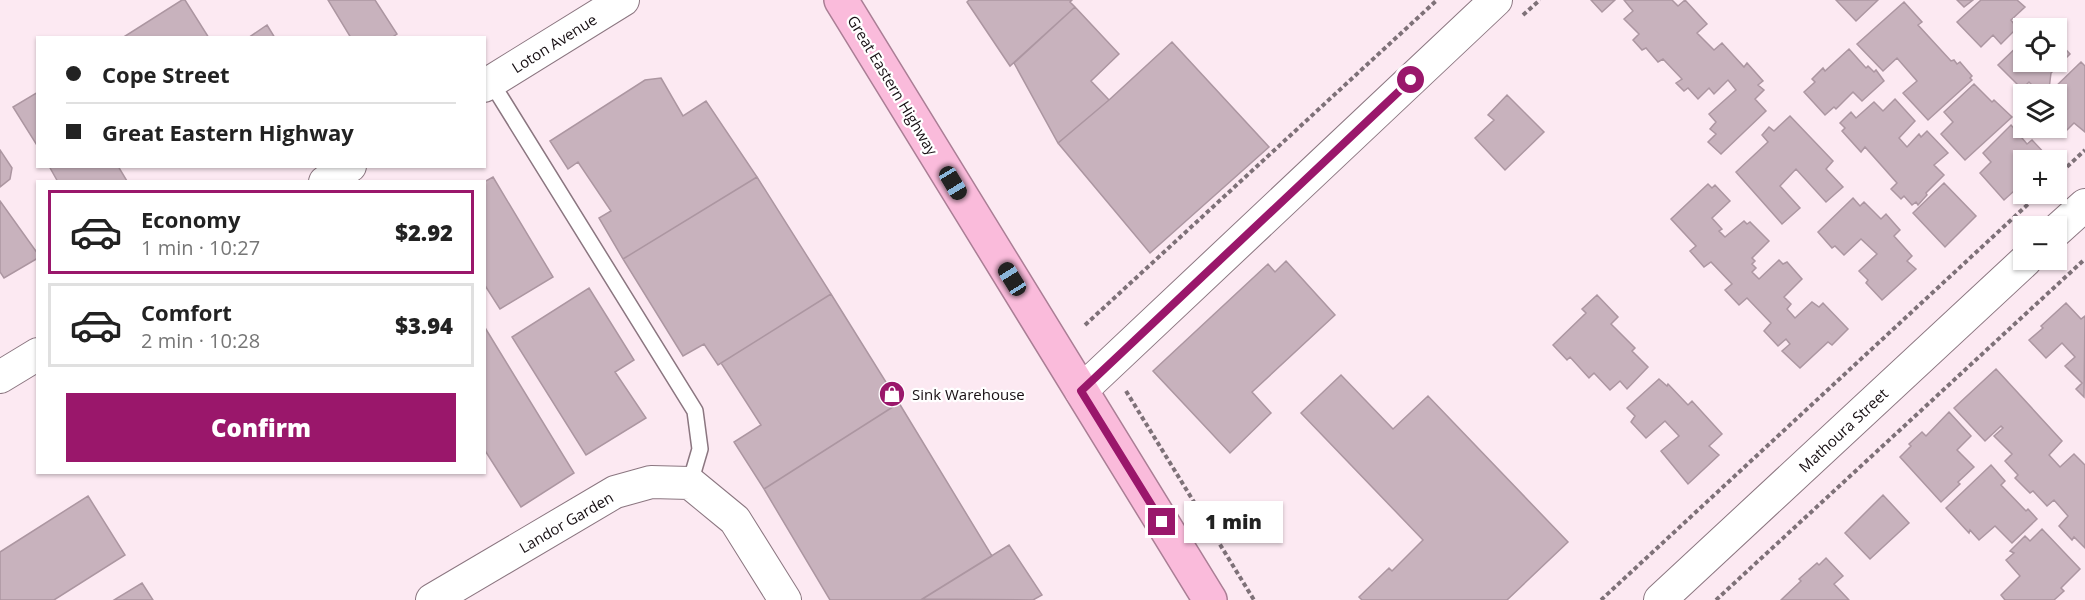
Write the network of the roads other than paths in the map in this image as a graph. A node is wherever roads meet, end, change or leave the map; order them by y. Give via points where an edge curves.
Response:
1 (623, 0) edge
2 (841, 0) edge
3 (1496, 0) edge
4 (488, 84) edge
5 (347, 168) edge
6 (328, 180) edge
7 (2085, 205) edge
8 (2067, 221) edge
9 (2015, 270) edge
10 (36, 355) edge
11 (0, 377) edge
12 (1081, 391) junction
13 (690, 483) junction
14 (1207, 599) edge
15 (432, 600) edge
16 (785, 600) edge
17 (1660, 600) edge

1 - 4 street, Loton Avenue
2 - 12 highway, Great Eastern Highway
3 - 12 street
4 - 13 lane via 695,411 700,449
5 - 6 street
7 - 8 street
9 - 17 street, Mathoura Street
10 - 11 street
12 - 14 highway, Great Eastern Highway
13 - 15 street, Landor Garden via 651,482 615,492
13 - 16 street via 735,520

